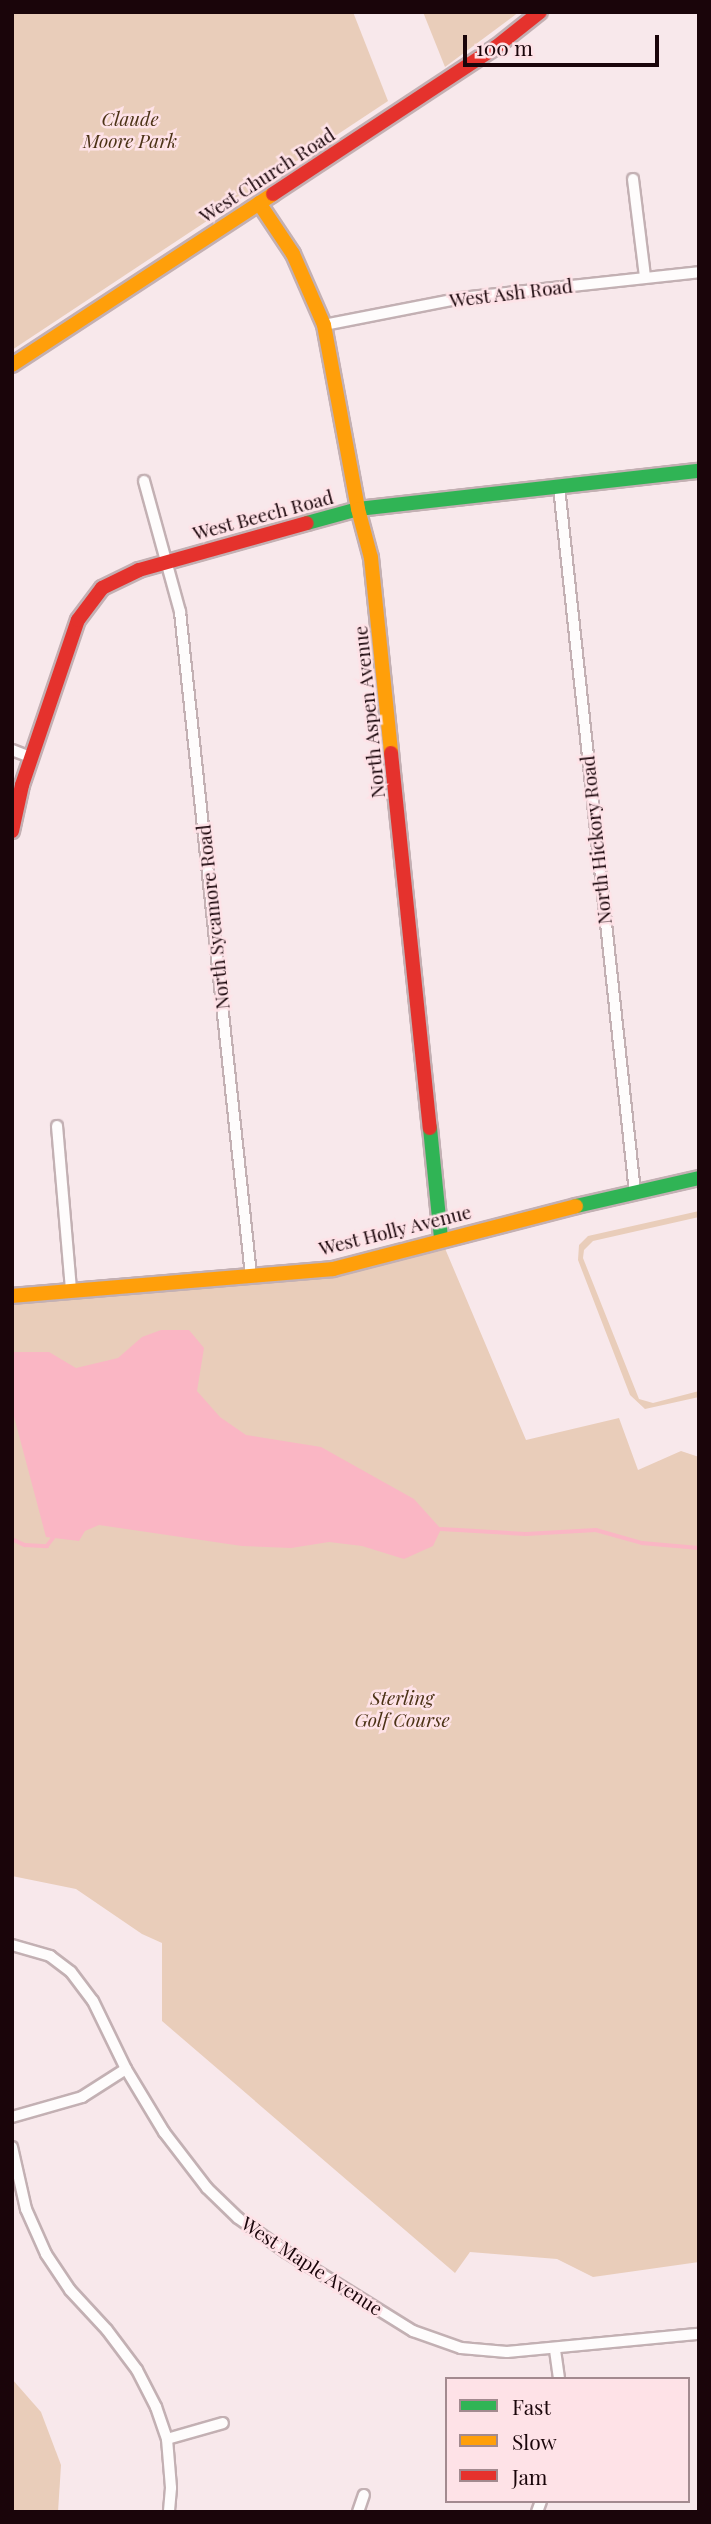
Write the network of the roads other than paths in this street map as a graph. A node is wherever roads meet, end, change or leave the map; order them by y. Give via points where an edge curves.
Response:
1 (540, 12) edge
2 (633, 179) dead end
3 (259, 203) junction
4 (699, 272) edge
5 (645, 278) junction
6 (324, 325) junction
7 (12, 365) edge
8 (699, 471) edge
9 (144, 481) dead end
10 (559, 487) junction
11 (358, 509) junction
12 (168, 561) junction
13 (12, 750) edge
14 (33, 758) junction
15 (12, 831) edge
16 (57, 1126) dead end
17 (699, 1178) edge
18 (635, 1192) junction
19 (441, 1238) junction
20 (251, 1275) junction
21 (71, 1290) junction
22 (12, 1296) edge
23 (12, 1945) edge
24 (126, 2069) junction
25 (12, 2117) edge
26 (12, 2147) edge
27 (699, 2334) edge
28 (555, 2350) junction
29 (559, 2377) edge
30 (223, 2423) dead end
31 (167, 2439) junction
32 (364, 2495) dead end
33 (169, 2512) edge
34 (358, 2512) edge

1 - 3 street, West Church Road via 496,47
2 - 5 street
3 - 6 street, North Aspen Avenue via 293,254
3 - 7 street, West Church Road
4 - 5 street, West Ash Road
5 - 6 street, West Ash Road via 461,298
6 - 11 street, North Aspen Avenue
8 - 10 street, West Beech Road
9 - 12 street, North Sycamore Road
10 - 11 street, West Beech Road
10 - 18 street, North Hickory Road
11 - 12 street, West Beech Road
11 - 19 street, North Aspen Avenue via 377,605
12 - 14 street, West Beech Road via 102,588 78,620
12 - 20 street, North Sycamore Road via 180,612
13 - 14 street
14 - 15 street, West Beech Road
16 - 21 street
17 - 18 street, West Holly Avenue
18 - 19 street, West Holly Avenue
19 - 20 street, West Holly Avenue via 332,1269
20 - 21 street, West Holly Avenue
21 - 22 street, West Holly Avenue
23 - 24 street, West Maple Avenue via 50,1956 71,1972 93,2001
24 - 25 street via 82,2097
24 - 28 street, West Maple Avenue via 164,2132 207,2188 238,2218 286,2252 436,2342 507,2352
26 - 31 street via 26,2209 46,2254 137,2370
27 - 28 street, West Maple Avenue
28 - 29 street
30 - 31 street
31 - 33 street via 172,2488
32 - 34 street

